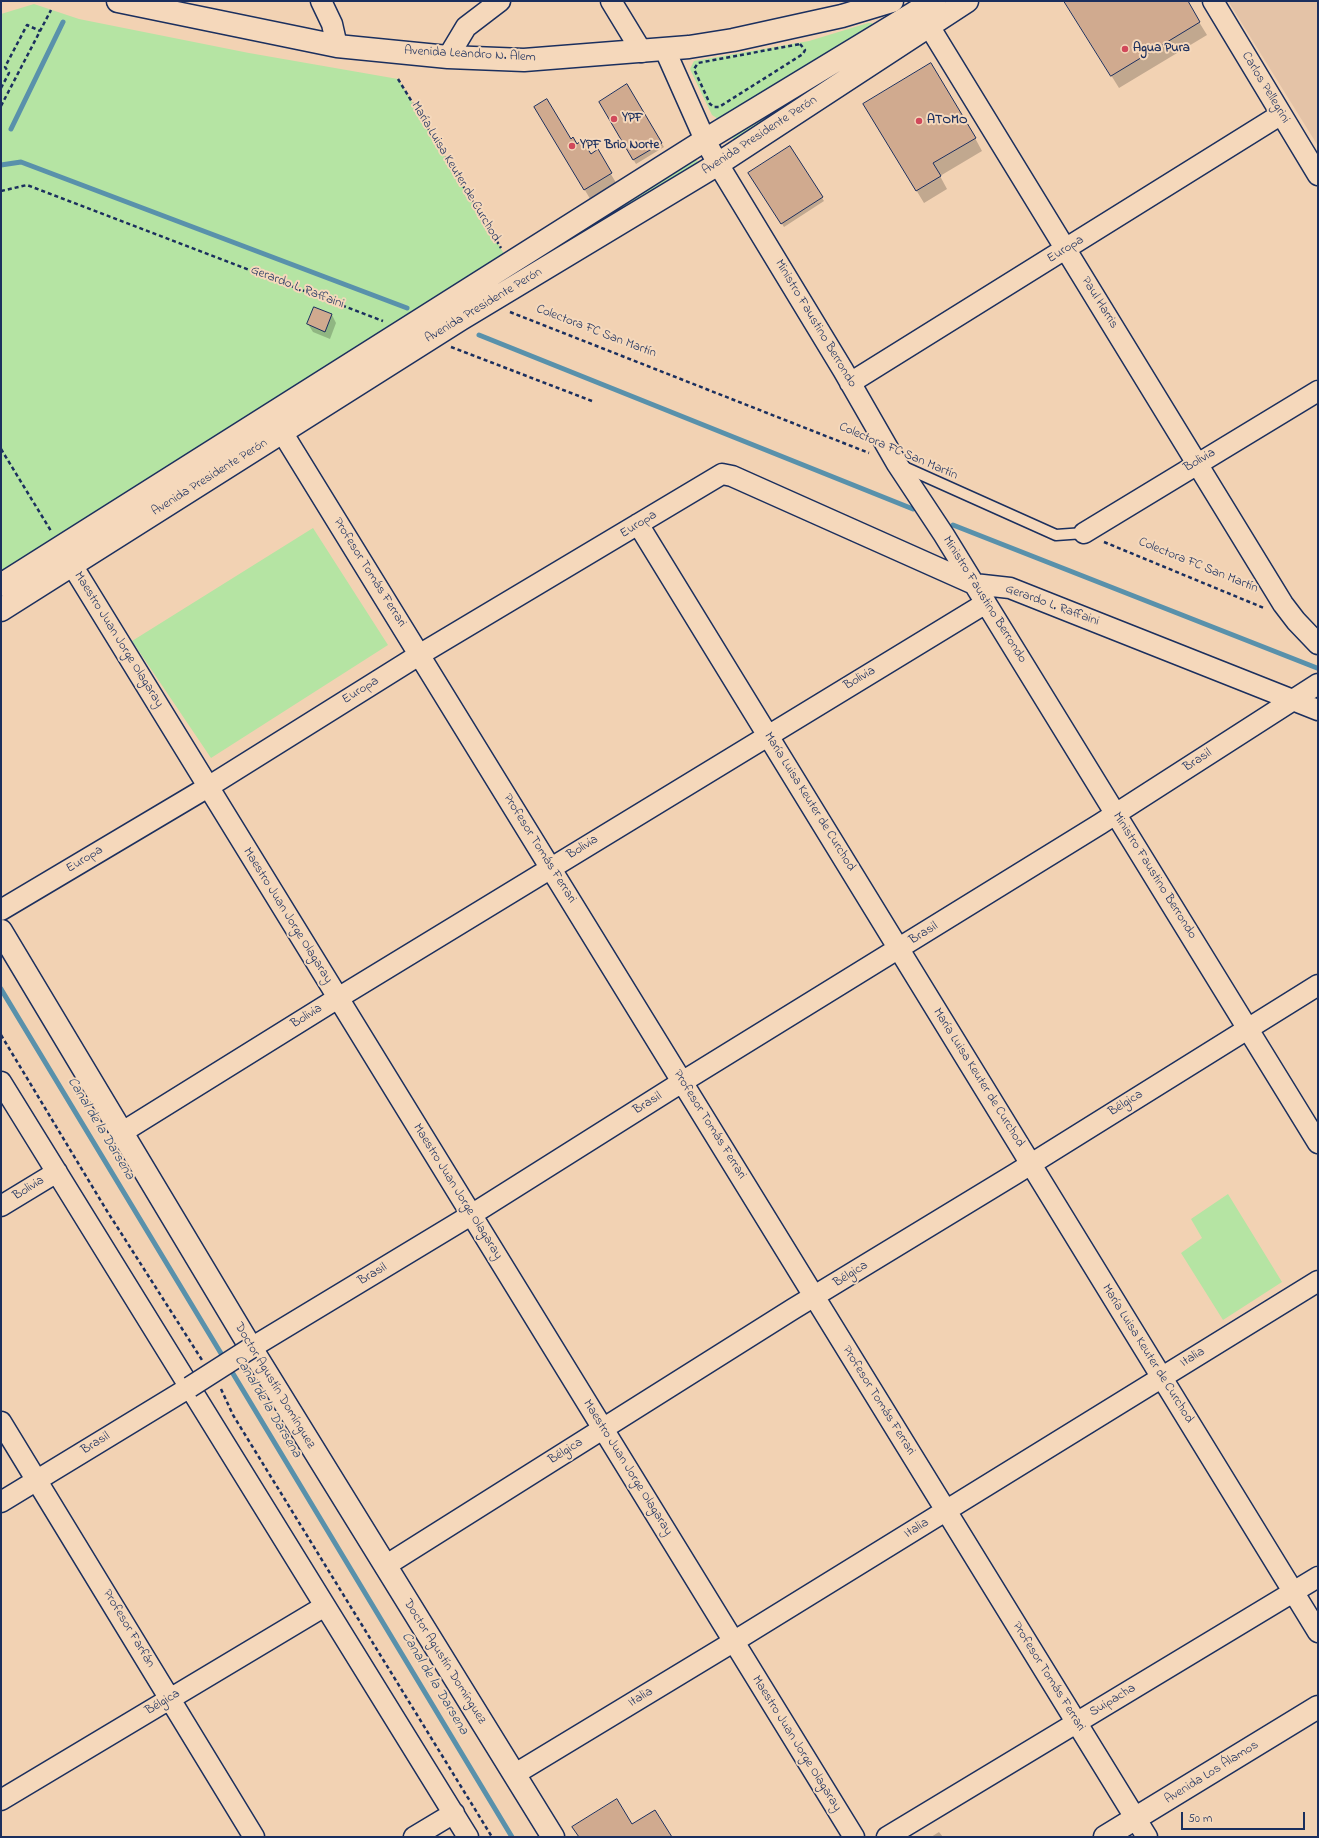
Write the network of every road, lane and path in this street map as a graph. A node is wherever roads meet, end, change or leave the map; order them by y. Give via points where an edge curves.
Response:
1 (118, 1) edge
2 (321, 1) edge
3 (500, 1) edge
4 (611, 1) edge
5 (892, 1) edge
6 (967, 1) edge
7 (1213, 1) edge
8 (51, 10) dead end
9 (924, 10) edge
10 (40, 31) junction
11 (337, 46) junction
12 (665, 50) junction
13 (642, 52) junction
14 (448, 57) junction
15 (398, 79) dead end
16 (1, 88) edge
17 (710, 104) joint
18 (1, 106) edge
19 (1280, 115) junction
20 (705, 140) junction
21 (718, 164) junction
22 (1318, 175) edge
23 (1, 191) edge
24 (1066, 250) junction
25 (511, 264) junction
26 (522, 283) junction
27 (488, 303) junction
28 (406, 330) junction
29 (430, 339) junction
30 (850, 383) junction
31 (1318, 391) edge
32 (592, 401) dead end
33 (276, 423) junction
34 (1, 450) edge
35 (1197, 463) junction
36 (897, 464) junction
37 (722, 474) joint
38 (638, 524) junction
39 (1084, 533) junction
40 (66, 556) junction
41 (974, 584) junction
42 (1, 585) edge
43 (986, 602) junction
44 (1275, 606) junction
45 (1, 610) edge
46 (1296, 621) junction
47 (1318, 630) edge
48 (1318, 644) edge
49 (419, 655) junction
50 (1318, 684) edge
51 (1292, 701) junction
52 (1318, 710) edge
53 (767, 735) junction
54 (208, 787) junction
55 (1116, 814) junction
56 (550, 868) junction
57 (1, 910) edge
58 (1, 931) edge
59 (899, 949) junction
60 (1318, 985) edge
61 (338, 998) junction
62 (1248, 1030) junction
63 (1, 1035) edge
64 (1, 1082) edge
65 (682, 1082) junction
66 (121, 1133) junction
67 (1318, 1144) edge
68 (1030, 1163) junction
69 (57, 1172) junction
70 (1, 1206) edge
71 (471, 1215) junction
72 (1318, 1281) edge
73 (814, 1297) junction
74 (251, 1348) junction
75 (205, 1364) dead end
76 (1162, 1377) junction
77 (217, 1384) dead end
78 (190, 1387) junction
79 (1, 1422) edge
80 (603, 1429) junction
81 (37, 1481) junction
82 (1, 1502) edge
83 (946, 1511) junction
84 (385, 1566) junction
85 (1318, 1577) edge
86 (1294, 1592) junction
87 (325, 1606) junction
88 (1318, 1632) edge
89 (734, 1642) junction
90 (170, 1699) junction
91 (1318, 1707) edge
92 (1076, 1723) junction
93 (515, 1774) junction
94 (1, 1800) edge
95 (454, 1813) junction
96 (1141, 1828) edge
97 (254, 1837) edge
98 (414, 1837) edge
99 (468, 1837) edge
100 (492, 1837) edge
101 (553, 1837) edge
102 (854, 1837) edge
103 (887, 1837) edge
104 (1105, 1837) edge

1 - 11 main road, Avenida Leandro N. Alem
2 - 11 street via 332,24
3 - 14 street via 466,27
4 - 13 street
5 - 12 main road, Avenida Leandro N. Alem via 842,16 733,40
6 - 9 main road, Avenida Presidente Perón
7 - 19 street, Carlos Pellegrini
8 - 10 path
9 - 20 main road, Avenida Presidente Perón
9 - 21 main road, Avenida Presidente Perón
9 - 24 street, Paul Harris
10 - 16 path via 27,25 5,67 9,73
10 - 18 path
11 - 14 main road, Avenida Leandro N. Alem
12 - 13 main road, Avenida Leandro N. Alem
12 - 20 street, Ministro Faustino Berrondo
13 - 14 main road, Avenida Leandro N. Alem via 524,60
15 - 25 path, María Luisa Keuter de Curchod
17 - 17 path via 694,69 698,63 800,44 803,46 803,54 719,107
19 - 22 street, Carlos Pellegrini
19 - 24 street, Europa
20 - 21 street, Ministro Faustino Berrondo
20 - 25 main road, Avenida Presidente Perón
21 - 26 main road, Avenida Presidente Perón
21 - 30 street, Ministro Faustino Berrondo
23 - 28 path, Gerardo L. Raffaini via 27,185
24 - 30 street, Europa
24 - 35 street, Paul Harris
25 - 26 main road
25 - 28 main road, Avenida Presidente Perón
26 - 27 main road, Avenida Presidente Perón
27 - 29 main road, Avenida Presidente Perón
27 - 36 path, Colectora FC San Martín
28 - 33 main road, Avenida Presidente Perón
29 - 32 path
29 - 33 main road, Avenida Presidente Perón
30 - 36 street, Ministro Faustino Berrondo
31 - 35 street, Bolivia
33 - 40 main road, Avenida Presidente Perón
33 - 49 street, Profesor Tomás Ferrari
34 - 40 path
35 - 39 street, Bolivia
35 - 44 street, Paul Harris
36 - 39 lane, Colectora FC San Martín via 1056,535
36 - 41 street, Ministro Faustino Berrondo
37 - 38 street, Europa
37 - 41 street, Gerardo L. Raffaini via 732,476
38 - 49 street, Europa
38 - 53 street, María Luisa Keuter de Curchod
39 - 44 path, Colectora FC San Martín
40 - 42 main road, Avenida Presidente Perón
40 - 45 main road, Avenida Presidente Perón
40 - 54 street, Maestro Juan Jorge Olagaray
41 - 43 street, Ministro Faustino Berrondo
41 - 51 street, Gerardo L. Raffaini via 1010,588
43 - 53 street, Bolivia
43 - 55 street, Ministro Faustino Berrondo
44 - 46 street, Paul Harris
46 - 47 street
46 - 48 street, Paul Harris
49 - 54 street, Europa
49 - 56 street, Profesor Tomás Ferrari
50 - 51 street, Brasil
51 - 52 street, Gerardo L. Raffaini
51 - 55 street, Brasil
53 - 56 street, Bolivia
53 - 59 street, María Luisa Keuter de Curchod
54 - 57 street, Europa
54 - 61 street, Maestro Juan Jorge Olagaray
55 - 59 street, Brasil
55 - 62 street, Ministro Faustino Berrondo
56 - 61 street, Bolivia
56 - 65 street, Profesor Tomás Ferrari
58 - 66 main road, Doctor Agustín Domínguez
59 - 65 street, Brasil
59 - 68 street, María Luisa Keuter de Curchod
60 - 62 street, Bélgica
61 - 66 street, Bolivia
61 - 71 street, Maestro Juan Jorge Olagaray
62 - 67 street, Ministro Faustino Berrondo
62 - 68 street, Bélgica
63 - 75 path via 107,1212
64 - 69 street
65 - 71 street, Brasil
65 - 73 street, Profesor Tomás Ferrari
66 - 74 main road, Doctor Agustín Domínguez
68 - 73 street, Bélgica
68 - 76 street, María Luisa Keuter de Curchod
69 - 70 street, Bolivia
69 - 78 street
71 - 74 street, Brasil
71 - 80 street, Maestro Juan Jorge Olagaray
72 - 76 street, Italia
73 - 80 street, Bélgica
73 - 83 street, Profesor Tomás Ferrari
74 - 78 street, Brasil, bridge
74 - 84 main road, Doctor Agustín Domínguez
76 - 83 street, Italia
76 - 86 street, María Luisa Keuter de Curchod
77 - 100 path via 226,1397 233,1415
78 - 81 street, Brasil
78 - 87 street
79 - 81 street, Profesor Farfán
80 - 84 street, Bélgica
80 - 89 street, Maestro Juan Jorge Olagaray
81 - 82 street, Brasil
81 - 90 street, Profesor Farfán
83 - 89 street, Italia
83 - 92 street, Profesor Tomás Ferrari
84 - 93 main road, Doctor Agustín Domínguez
85 - 86 street, Suipacha
86 - 88 street, María Luisa Keuter de Curchod
86 - 92 street, Suipacha
87 - 90 street, Bélgica
87 - 95 street
89 - 93 street, Italia
89 - 102 street, Maestro Juan Jorge Olagaray
90 - 94 street, Bélgica
90 - 97 street, Profesor Farfán
91 - 96 main road, Avenida Los Álamos
92 - 96 street, Profesor Tomás Ferrari
92 - 103 street, Suipacha
93 - 101 main road, Doctor Agustín Domínguez
95 - 98 street
95 - 99 street
96 - 104 main road, Avenida Los Álamos

